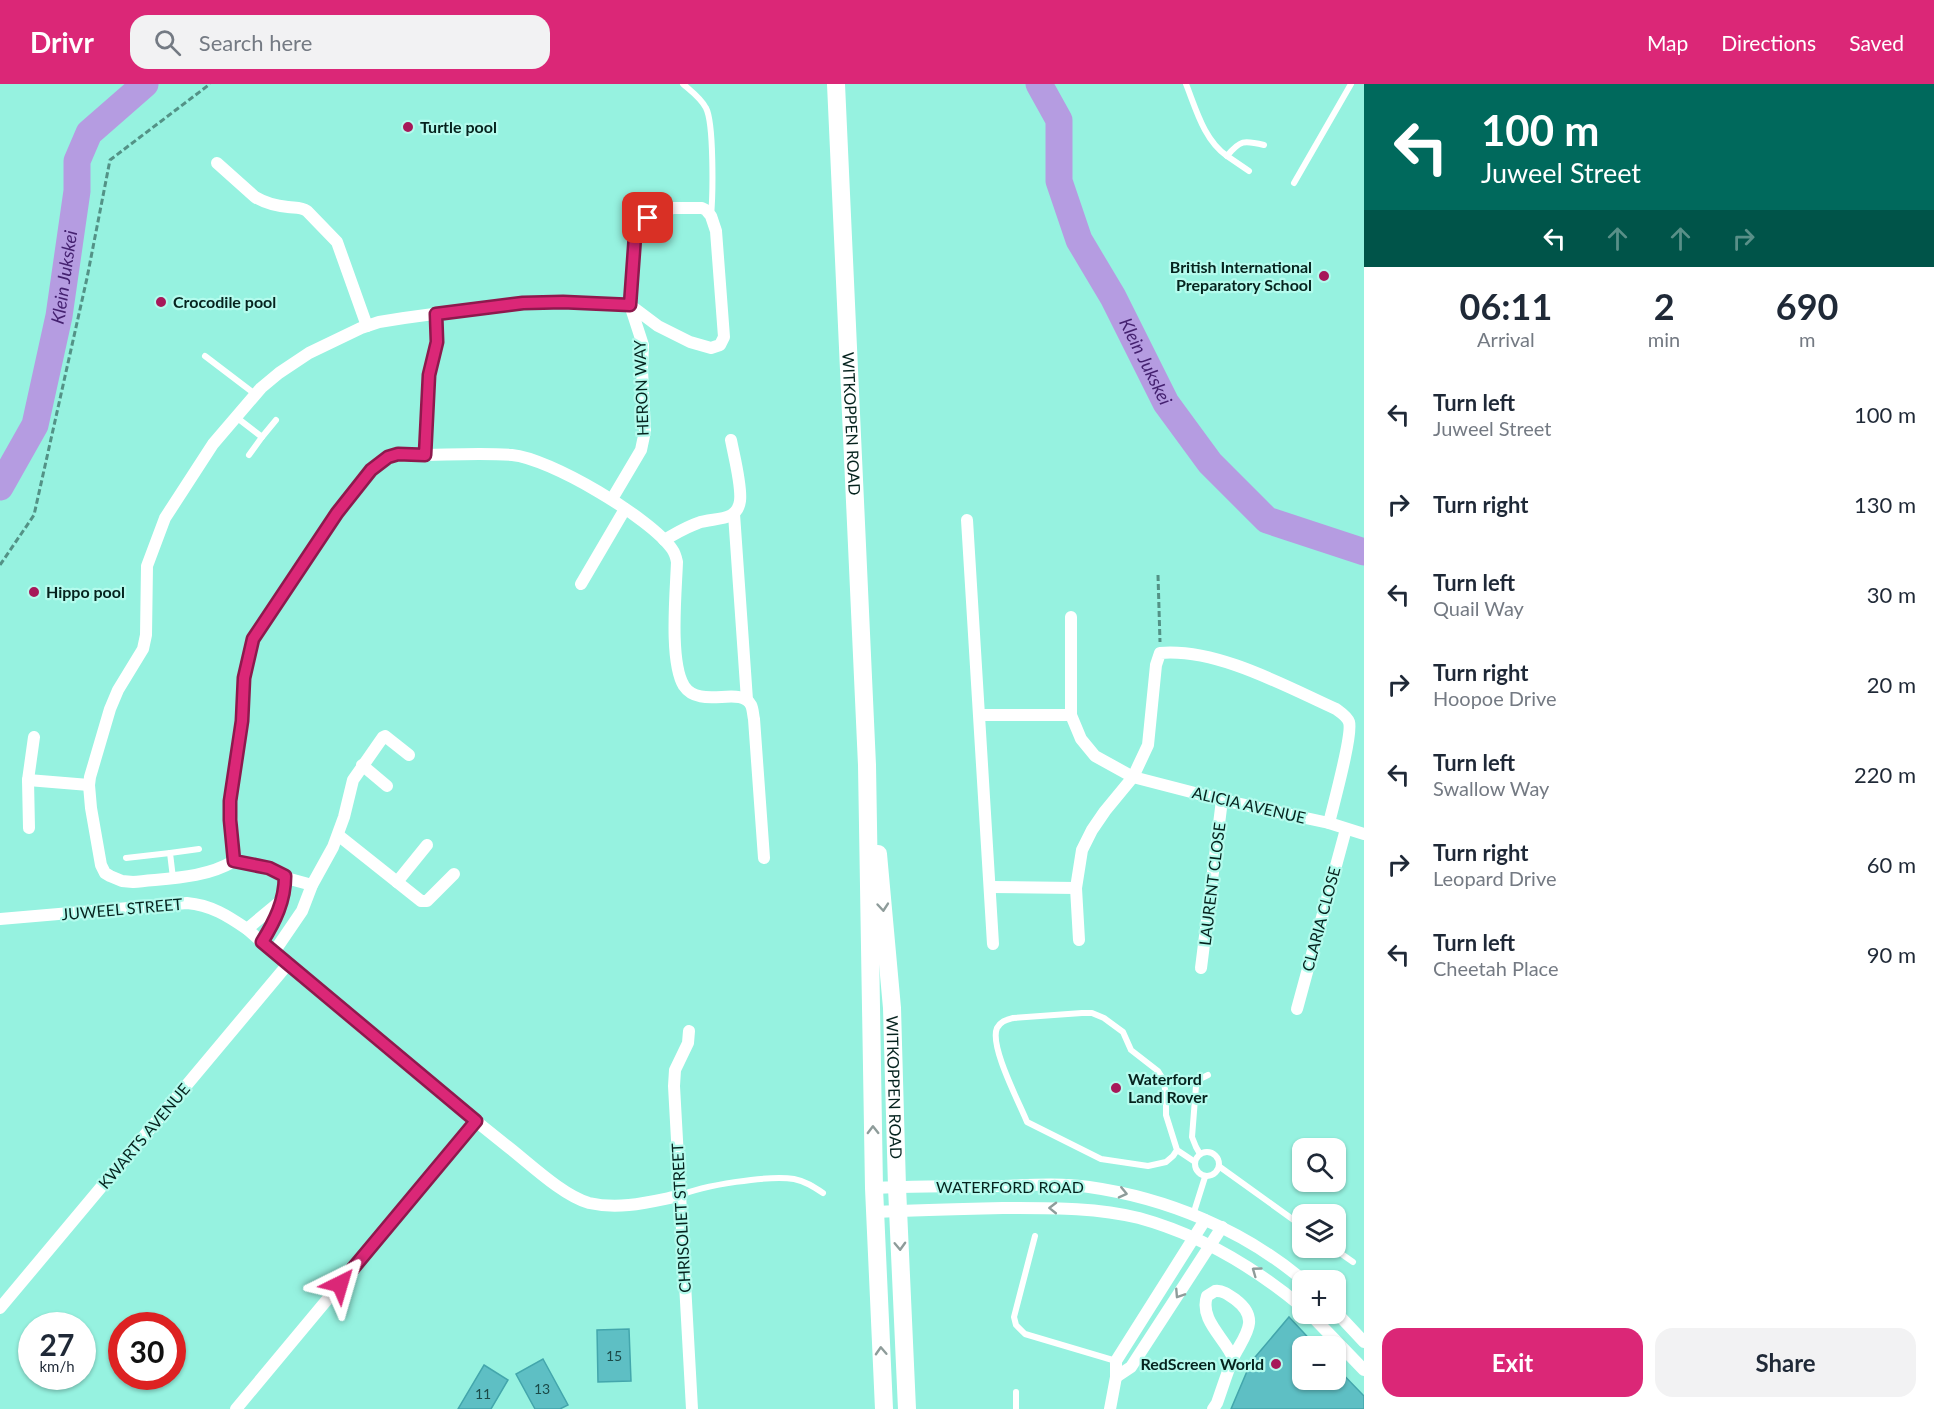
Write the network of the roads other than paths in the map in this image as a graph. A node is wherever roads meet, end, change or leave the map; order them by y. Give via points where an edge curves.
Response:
1 (683, 84) edge
2 (836, 84) edge
3 (1186, 84) edge
4 (1351, 84) edge
5 (1264, 145) dead end
6 (1227, 156) junction
7 (217, 163) dead end
8 (1249, 171) dead end
9 (1294, 183) dead end
10 (711, 216) junction
11 (630, 305) junction
12 (436, 314) junction
13 (367, 326) junction
14 (204, 356) dead end
15 (255, 395) junction
16 (235, 417) junction
17 (276, 420) dead end
18 (262, 437) junction
19 (731, 440) dead end
20 (249, 455) dead end
21 (425, 455) junction
22 (612, 499) junction
23 (625, 509) junction
24 (734, 514) junction
25 (966, 520) dead end
26 (664, 540) junction
27 (581, 584) dead end
28 (1071, 617) dead end
29 (747, 700) junction
30 (980, 715) junction
31 (1071, 715) junction
32 (34, 737) dead end
33 (409, 755) dead end
34 (362, 765) junction
35 (867, 765) junction
36 (1133, 777) junction
37 (28, 780) junction
38 (89, 785) junction
39 (387, 786) dead end
40 (1222, 800) junction
41 (1329, 823) junction
42 (29, 828) dead end
43 (1346, 829) junction
44 (1364, 834) edge
45 (338, 835) junction
46 (427, 845) dead end
47 (199, 849) dead end
48 (170, 853) junction
49 (126, 858) dead end
50 (764, 858) dead end
51 (234, 861) junction
52 (454, 874) dead end
53 (285, 876) junction
54 (173, 878) junction
55 (397, 882) junction
56 (312, 885) junction
57 (991, 887) junction
58 (1076, 888) junction
59 (284, 898) junction
60 (0, 919) edge
61 (247, 929) junction
62 (1079, 940) dead end
63 (262, 942) junction
64 (993, 944) dead end
65 (274, 952) junction
66 (288, 964) junction
67 (1201, 968) dead end
68 (1297, 1009) dead end
69 (689, 1031) dead end
70 (1208, 1075) dead end
71 (476, 1121) junction
72 (1177, 1150) junction
73 (1200, 1154) junction
74 (1195, 1162) junction
75 (1220, 1167) junction
76 (1205, 1177) junction
77 (897, 1187) junction
78 (874, 1188) junction
79 (823, 1193) dead end
80 (679, 1196) junction
81 (898, 1211) junction
82 (875, 1212) junction
83 (1199, 1218) junction
84 (1292, 1219) edge
85 (1222, 1227) junction
86 (1035, 1236) dead end
87 (1194, 1238) junction
88 (1210, 1245) junction
89 (1346, 1257) edge
90 (1353, 1262) dead end
91 (1292, 1272) edge
92 (1292, 1299) edge
93 (0, 1308) edge
94 (1346, 1322) edge
95 (1320, 1324) edge
96 (1340, 1324) edge
97 (1330, 1334) junction
98 (1364, 1342) edge
99 (1233, 1358) junction
100 (1116, 1361) junction
101 (1364, 1370) edge
102 (1116, 1377) junction
103 (1016, 1392) dead end
104 (236, 1409) edge
105 (692, 1409) edge
106 (884, 1409) edge
107 (907, 1409) edge
108 (1016, 1409) edge
109 (1110, 1409) edge
110 (1213, 1409) edge

1 - 10 lane via 703,102 710,117
2 - 35 main road, WITKOPPEN ROAD
3 - 6 lane via 1214,146
4 - 9 lane
5 - 6 lane via 1245,141
6 - 8 lane
7 - 13 street via 262,201 304,208 334,238
10 - 11 street via 702,208 673,208 640,225 634,242
10 - 11 street via 716,231 724,337 720,345 711,348 690,342 658,326
11 - 12 street via 523,303
11 - 22 street, HERON WAY via 643,345 645,431 641,450
12 - 13 street
12 - 21 street via 437,342 429,375
13 - 15 street via 309,353
14 - 15 lane
15 - 16 street
16 - 18 lane
16 - 38 street via 169,511 159,534 147,566 143,649 110,709
17 - 18 lane
18 - 20 lane
19 - 24 street via 741,495
21 - 22 street via 524,457
21 - 51 street via 398,454 371,470 337,513 253,639 244,678 230,801
22 - 23 street
23 - 26 street
23 - 27 street
24 - 26 street via 700,522
24 - 29 street
25 - 30 street
26 - 29 street via 677,562 675,647 679,674 687,690 700,697
28 - 31 street
29 - 50 street via 754,719
30 - 31 street
30 - 57 street
31 - 36 street, ALICIA AVENUE via 1081,739 1095,756
32 - 37 street
33 - 34 street via 383,737
34 - 39 street
34 - 45 street via 350,787
35 -> 77 main road, WITKOPPEN ROAD via 889,965
78 -> 35 main road, WITKOPPEN ROAD
36 - 40 street, ALICIA AVENUE
36 - 41 street via 1148,745 1155,665 1160,653 1186,653 1222,661 1328,705 1347,717 1350,728
36 - 58 street via 1086,840
37 - 38 street
37 - 42 street
38 - 54 street via 99,858 105,873 126,882
40 - 41 street, ALICIA AVENUE
40 - 67 street, LAURENT CLOSE
41 - 43 street, ALICIA AVENUE
43 - 44 street, ALICIA AVENUE
43 - 68 street, CLARIA CLOSE
45 - 55 street
45 - 56 street
46 - 55 street
47 - 48 lane
48 - 49 lane
48 - 54 lane
51 - 53 street via 269,868
51 - 54 street via 219,870
52 - 55 street via 424,901
53 - 56 street
53 - 59 street
56 - 65 street via 302,910
57 - 58 street
57 - 64 street
58 - 62 street
59 - 61 street
59 - 63 street
60 - 61 street, JUWEEL STREET via 187,903 219,910
61 - 63 street, JUWEEL STREET
63 - 65 street, JUWEEL STREET
65 - 66 street, JUWEEL STREET
66 - 71 street, JUWEEL STREET
66 - 93 street, KWARTS AVENUE
69 - 80 street, CHRISOLIET STREET via 674,1078
70 - 73 lane via 1196,1086 1192,1137
71 - 80 street, JUWEEL STREET via 569,1194 589,1203 634,1205
71 - 104 street
72 - 72 lane via 1166,1115 1163,1079 1131,1050 1123,1032 1104,1018 1082,1012 1013,1018 1003,1021 998,1028 998,1052 1028,1122 1101,1159 1148,1166 1166,1162
72 - 74 lane
73 - 74 lane
73 - 75 lane via 1214,1154
74 - 76 lane via 1197,1171
75 - 76 lane
75 - 84 lane
76 - 83 lane
77 - 78 street, WATERFORD ROAD
77 - 81 main road, WITKOPPEN ROAD
77 -> 83 street, WATERFORD ROAD via 1087,1187 1137,1197
78 - 82 main road, WITKOPPEN ROAD
79 - 80 lane via 806,1182 785,1178 693,1189
80 - 105 street, CHRISOLIET STREET
81 - 82 street, WATERFORD ROAD
87 -> 81 street, WATERFORD ROAD via 1138,1218 1079,1209
81 -> 107 main road, WITKOPPEN ROAD
106 -> 82 main road, WITKOPPEN ROAD
83 - 85 street, WATERFORD ROAD
83 - 87 street
85 - 88 street
85 - 91 street, WATERFORD ROAD
86 - 100 lane via 1014,1317 1016,1325 1025,1334
87 - 88 street, WATERFORD ROAD
87 - 100 street
92 -> 88 street, WATERFORD ROAD via 1246,1264
88 -> 102 street via 1131,1367
89 - 90 lane
94 - 98 street
95 - 97 street
96 - 97 street
97 - 101 street
99 - 99 street via 1206,1310 1207,1296 1215,1291 1231,1296 1249,1316 1248,1329
99 - 110 street
100 - 102 street
102 - 109 street
103 - 108 lane

